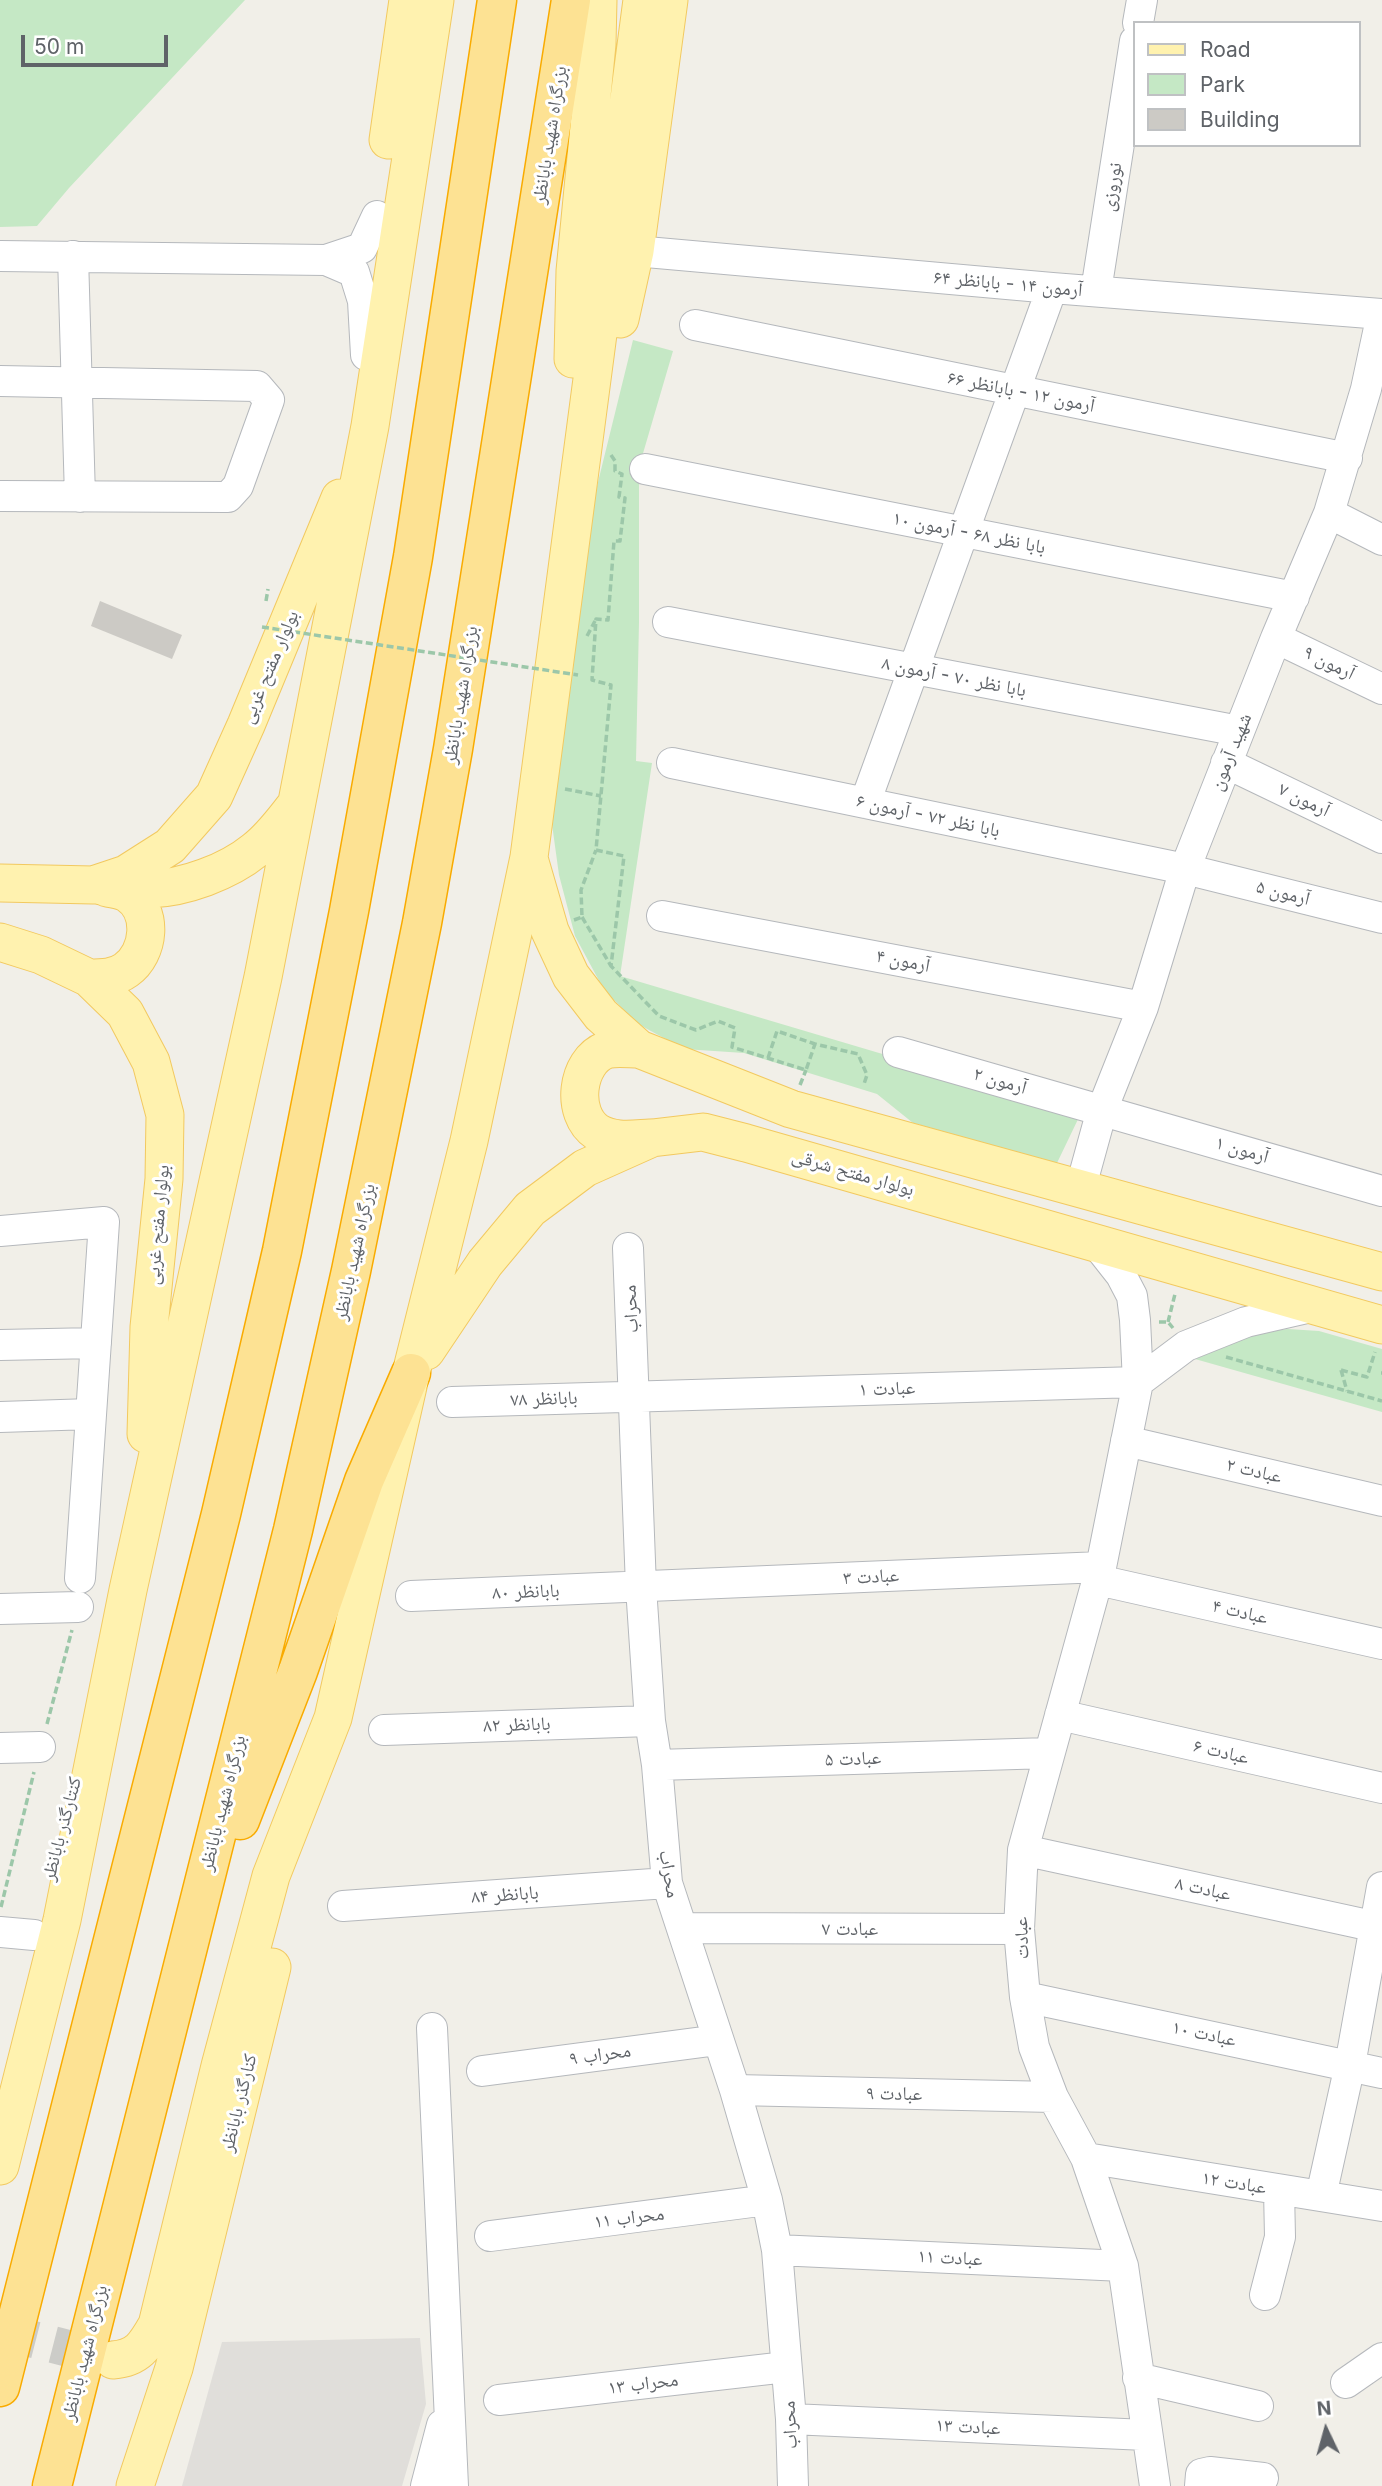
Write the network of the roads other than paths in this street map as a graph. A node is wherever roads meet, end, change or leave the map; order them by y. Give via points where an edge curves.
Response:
1 (408, 0) edge
2 (435, 0) edge
3 (497, 0) edge
4 (571, 0) edge
5 (598, 0) edge
6 (642, 0) edge
7 (669, 0) edge
8 (1142, 0) edge
9 (1138, 21) edge
10 (1134, 47) edge
11 (377, 216) junction
12 (635, 251) junction
13 (0, 256) edge
14 (74, 256) junction
15 (326, 260) junction
16 (1052, 288) junction
17 (1096, 291) junction
18 (1382, 314) edge
19 (695, 325) dead end
20 (366, 355) junction
21 (0, 381) edge
22 (77, 382) junction
23 (1015, 390) junction
24 (370, 426) junction
25 (1347, 458) junction
26 (645, 469) dead end
27 (0, 496) edge
28 (80, 496) junction
29 (1329, 513) junction
30 (964, 532) junction
31 (1382, 540) edge
32 (568, 563) junction
33 (1294, 597) junction
34 (668, 622) dead end
35 (1276, 638) junction
36 (914, 669) junction
37 (1382, 689) edge
38 (1239, 731) junction
39 (672, 763) dead end
40 (1226, 763) junction
41 (865, 803) junction
42 (296, 805) junction
43 (1382, 838) edge
44 (529, 858) junction
45 (1185, 869) junction
46 (0, 883) edge
47 (93, 885) junction
48 (662, 916) dead end
49 (1382, 918) edge
50 (0, 942) edge
51 (89, 978) junction
52 (1143, 1007) junction
53 (639, 1049) junction
54 (898, 1052) dead end
55 (1102, 1110) junction
56 (652, 1138) junction
57 (1080, 1190) junction
58 (1382, 1191) edge
59 (0, 1231) edge
60 (1095, 1242) junction
61 (628, 1248) dead end
62 (1382, 1272) edge
63 (1316, 1306) junction
64 (1382, 1325) edge
65 (96, 1343) junction
66 (0, 1345) edge
67 (411, 1373) junction
68 (1138, 1382) junction
69 (635, 1396) junction
70 (452, 1402) dead end
71 (91, 1414) junction
72 (0, 1417) edge
73 (1126, 1441) junction
74 (1382, 1501) edge
75 (1099, 1574) junction
76 (641, 1587) junction
77 (128, 1590) junction
78 (411, 1596) dead end
79 (0, 1609) edge
80 (1382, 1644) edge
81 (1060, 1715) junction
82 (334, 1718) junction
83 (650, 1721) junction
84 (384, 1730) dead end
85 (40, 1747) dead end
86 (0, 1748) edge
87 (1049, 1753) junction
88 (657, 1765) junction
89 (1382, 1788) edge
90 (1023, 1850) junction
91 (667, 1883) junction
92 (1382, 1887) edge
93 (342, 1906) dead end
94 (1378, 1927) edge
95 (682, 1928) junction
96 (1019, 1929) junction
97 (17, 1934) edge
98 (178, 1982) junction
99 (1025, 1997) junction
100 (432, 2028) dead end
101 (718, 2040) junction
102 (1349, 2065) junction
103 (0, 2069) edge
104 (482, 2071) dead end
105 (1382, 2073) edge
106 (735, 2090) junction
107 (1053, 2097) junction
108 (1086, 2158) junction
109 (0, 2166) edge
110 (1279, 2190) junction
111 (1321, 2196) junction
112 (767, 2200) junction
113 (1382, 2206) edge
114 (490, 2236) dead end
115 (777, 2250) junction
116 (1123, 2266) junction
117 (1265, 2295) dead end
118 (1382, 2358) edge
119 (113, 2360) tunnel mouth
120 (786, 2367) junction
121 (1138, 2378) junction
122 (1346, 2383) dead end
123 (0, 2387) edge
124 (449, 2397) junction
125 (499, 2400) dead end
126 (1258, 2406) dead end
127 (791, 2419) junction
128 (1146, 2435) junction
129 (1263, 2478) dead end
130 (52, 2486) edge
131 (135, 2486) edge
132 (426, 2486) edge
133 (453, 2486) edge
134 (793, 2486) edge
135 (1155, 2486) edge
136 (1200, 2486) edge

1 - 11 main road
2 - 24 main road
3 - 123 highway via 413,556 282,1251
4 - 98 highway, بزرگراه شهید بابانظر via 422,923 293,1530
5 - 32 main road via 575,271
6 - 32 main road
7 - 12 main road
8 - 9 street
10 - 17 street, نوروزی
11 - 15 street via 362,248
11 - 20 main road
12 - 16 street, آرمون ۱۴ - بابانظر ۶۴
12 - 32 main road
13 - 14 street
14 - 15 street
14 - 22 street
15 - 20 street via 354,272 363,301
16 - 17 street, آرمون ۱۴ - بابانظر ۶۴
16 - 23 street
17 - 18 street, آرمون ۱۴ - بابانظر ۶۴
18 - 25 street, شهید آرمون
19 - 23 street, آرمون ۱۲ - بابانظر ۶۶
20 - 24 main road
21 - 22 street
22 - 28 street
22 - 28 street via 257,386 269,400 239,486 228,497
23 - 25 street, آرمون ۱۲ - بابانظر ۶۶
23 - 30 street
24 - 42 main road
24 - 47 main road, بولوار مفتح غربی via 214,796 170,846 126,874
25 - 29 street, شهید آرمون
26 - 30 street, بابا نظر ۶۸ - آرمون ۱۰
27 - 28 street
29 - 31 street
29 - 33 street, شهید آرمون
30 - 33 street, بابا نظر ۶۸ - آرمون ۱۰
30 - 36 street
32 - 44 main road
33 - 35 street, شهید آرمون
34 - 36 street, بابا نظر ۷۰ - آرمون ۸
35 - 37 street, آرمون ۹
35 - 38 street, شهید آرمون
36 - 38 street, بابا نظر ۷۰ - آرمون ۸
36 - 41 street
38 - 40 street, شهید آرمون
39 - 41 street, بابا نظر ۷۲ - آرمون ۶
40 - 43 street, آرمون ۷
40 - 45 street, شهید آرمون
41 - 45 street, بابا نظر ۷۲ - آرمون ۶
42 - 47 main road via 257,849 208,875 149,889
42 - 77 main road via 263,977
44 - 53 main road via 566,924 571,976 601,1015
44 - 67 main road via 469,1141
45 - 49 street, آرمون ۵
45 - 52 street, شهید آرمون
46 - 47 main road, بولوار مفتح غربی
47 - 51 main road via 130,895 145,921 146,940 126,971 108,978
48 - 52 street, آرمون ۴
50 - 51 main road, بولوار مفتح غربی
51 - 77 main road, بولوار مفتح غربی via 125,1013 151,1062 165,1115 164,1179 149,1327 147,1426
52 - 55 street, شهید آرمون
53 - 56 main road via 606,1050 589,1064 579,1089 581,1113 596,1131 617,1140
53 - 57 main road via 791,1109
54 - 55 street, آرمون ۲
55 - 57 street, شهید آرمون
55 - 58 street, آرمون ۱
56 - 60 main road, بولوار مفتح شرقی via 703,1132
56 - 67 main road, بولوار مفتح شرقی via 585,1168 530,1209 485,1262
57 - 62 main road
59 - 65 street via 104,1222
60 - 63 main road, بولوار مفتح شرقی
60 - 68 street, عبادت via 1132,1296
61 - 69 street, محراب
63 - 64 main road, بولوار مفتح شرقی
63 - 68 street via 1246,1322 1186,1346
65 - 66 street
65 - 71 street
67 - 82 main road
67 - 98 highway via 364,1481 298,1671
68 - 69 street, عبادت ۱
68 - 73 street, عبادت
69 - 70 street, بابانظر ۷۸
69 - 76 street, محراب
71 - 72 street
71 - 79 street via 79,1593
73 - 74 street, عبادت ۲
73 - 75 street, عبادت
75 - 76 street, عبادت ۳
75 - 80 street, عبادت ۴
75 - 81 street, عبادت
76 - 78 street, بابانظر ۸۰
76 - 83 street, محراب
77 - 97 main road, کنتارگذر بابانظر
77 - 109 main road via 62,1920
81 - 87 street, عبادت
81 - 89 street, عبادت ۶
82 - 119 main road via 271,1876 157,2325 143,2349 128,2359
82 - 131 main road, کنارگذر بابانظر via 174,2368
83 - 84 street, بابانظر ۸۲
83 - 88 street, محراب
85 - 86 street
87 - 88 street, عبادت ۵
87 - 90 street, عبادت
88 - 91 street, محراب
90 - 94 street, عبادت ۸
90 - 96 street, عبادت
91 - 93 street, بابانظر ۸۴
91 - 95 street, محراب
92 - 94 street
94 - 102 street
95 - 96 street, عبادت ۷
95 - 101 street, محراب
96 - 99 street, عبادت
97 - 103 main road, کنتارگذر بابانظر
98 - 130 highway, بزرگراه شهید بابانظر
99 - 102 street, عبادت ۱۰
99 - 107 street, عبادت via 1034,2048
100 - 124 street
101 - 104 street, محراب ۹
101 - 106 street, محراب
102 - 105 street, عبادت ۱۰
102 - 111 street
106 - 107 street, عبادت ۹
106 - 112 street, محراب
107 - 108 street, عبادت
108 - 110 street, عبادت ۱۲
108 - 116 street, عبادت
110 - 111 street, عبادت ۱۲
110 - 117 street via 1280,2237
111 - 113 street, عبادت ۱۲
112 - 114 street, محراب ۱۱
112 - 115 street, محراب
115 - 116 street, عبادت ۱۱
115 - 120 street, محراب
116 - 121 street, عبادت
118 - 122 street
120 - 125 street, محراب ۱۳
120 - 127 street, محراب
121 - 126 street
121 - 128 street, عبادت
124 - 132 street
124 - 133 street
127 - 128 street, عبادت ۱۳
127 - 134 street, محراب
128 - 135 street, عبادت
129 - 136 street via 1210,2472 1201,2474

